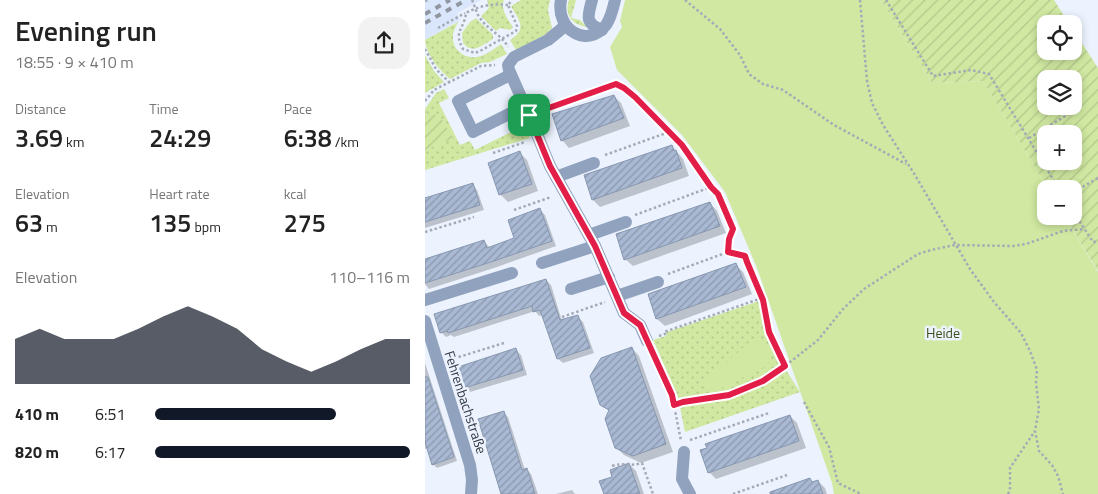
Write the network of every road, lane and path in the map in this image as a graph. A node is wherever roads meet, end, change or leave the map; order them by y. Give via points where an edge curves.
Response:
1 (472, 0) edge
2 (512, 0) edge
3 (561, 0) edge
4 (592, 0) edge
5 (615, 0) edge
6 (685, 0) edge
7 (860, 0) edge
8 (886, 0) edge
9 (508, 5) junction
10 (476, 8) junction
11 (466, 13) junction
12 (565, 26) junction
13 (438, 28) dead end
14 (602, 30) junction
15 (504, 38) junction
16 (506, 42) dead end
17 (425, 49) edge
18 (509, 70) junction
19 (449, 82) junction
20 (425, 101) edge
21 (527, 110) junction
22 (1067, 115) edge
23 (669, 132) junction
24 (538, 137) junction
25 (1029, 138) junction
26 (493, 153) dead end
27 (594, 163) joint
28 (908, 165) junction
29 (556, 177) junction
30 (1098, 178) edge
31 (1054, 180) edge
32 (711, 187) junction
33 (1082, 187) edge
34 (565, 192) junction
35 (514, 210) dead end
36 (474, 217) dead end
37 (626, 222) joint
38 (1082, 225) edge
39 (1084, 229) junction
40 (425, 232) edge
41 (592, 241) junction
42 (1098, 242) edge
43 (955, 245) junction
44 (728, 252) junction
45 (542, 263) dead end
46 (512, 273) dead end
47 (609, 277) junction
48 (658, 282) joint
49 (571, 289) dead end
50 (617, 296) junction
51 (762, 298) junction
52 (425, 300) edge
53 (562, 317) dead end
54 (425, 321) edge
55 (647, 341) junction
56 (504, 343) dead end
57 (438, 363) junction
58 (785, 366) junction
59 (804, 402) dead end
60 (674, 405) junction
61 (769, 413) dead end
62 (1035, 432) junction
63 (683, 448) junction
64 (612, 466) dead end
65 (787, 475) dead end
66 (471, 494) edge
67 (653, 494) edge
68 (690, 494) edge
69 (733, 494) edge
70 (861, 494) edge
71 (1008, 494) edge
72 (1063, 494) edge

1 - 10 path
2 - 9 path
3 - 12 street via 560,17
4 - 14 street via 589,22
5 - 14 street via 611,17
6 - 28 path via 720,29 740,55 749,74 763,84 783,90 834,125
7 - 28 path via 869,93 883,125
8 - 25 path via 933,76 971,70 989,74
9 - 10 path
9 - 15 path via 517,26 516,31
10 - 11 path
10 - 15 path via 479,17
11 - 13 path
11 - 15 path via 457,40 463,49 475,53
12 - 14 street via 578,35 596,34
12 - 18 street via 548,40 514,57
15 - 16 path
17 - 19 path via 436,69
18 - 19 path via 481,66
18 - 21 street
18 - 21 street via 458,101 473,132
19 - 20 path via 433,90
21 - 23 path via 616,84 635,97
21 - 24 street
22 - 25 path
23 - 27 path via 599,157
23 - 32 path
24 - 26 path
24 - 29 street
25 - 31 path
27 - 29 street
28 - 43 path
29 - 34 street
30 - 33 path
32 - 37 path via 631,216
32 - 44 path via 718,194 733,229
34 - 35 path
34 - 41 street
36 - 40 path
37 - 41 street
38 - 39 path
39 - 42 path via 1093,242
39 - 43 path via 1063,231 1013,246
41 - 45 street
41 - 47 street
43 - 58 path via 919,254 864,289 818,340
43 - 62 path via 1031,351 1037,370 1039,409
44 - 48 path via 663,276
44 - 51 path via 745,256
46 - 52 street
47 - 49 street
47 - 50 street
48 - 50 street
50 - 53 path
50 - 55 street via 624,313 640,325
51 - 55 path
51 - 58 path via 769,332
54 - 57 street, Fehrenbachstraße
55 - 60 path
56 - 57 path
57 - 66 street, Fehrenbachstraße via 470,464
58 - 60 path via 763,381 729,395
59 - 70 path via 829,447 838,483
60 - 63 path
61 - 63 path
62 - 71 path via 1010,468
62 - 72 path via 1039,451 1052,465
63 - 68 street via 682,479
64 - 67 path via 642,463
65 - 69 path

